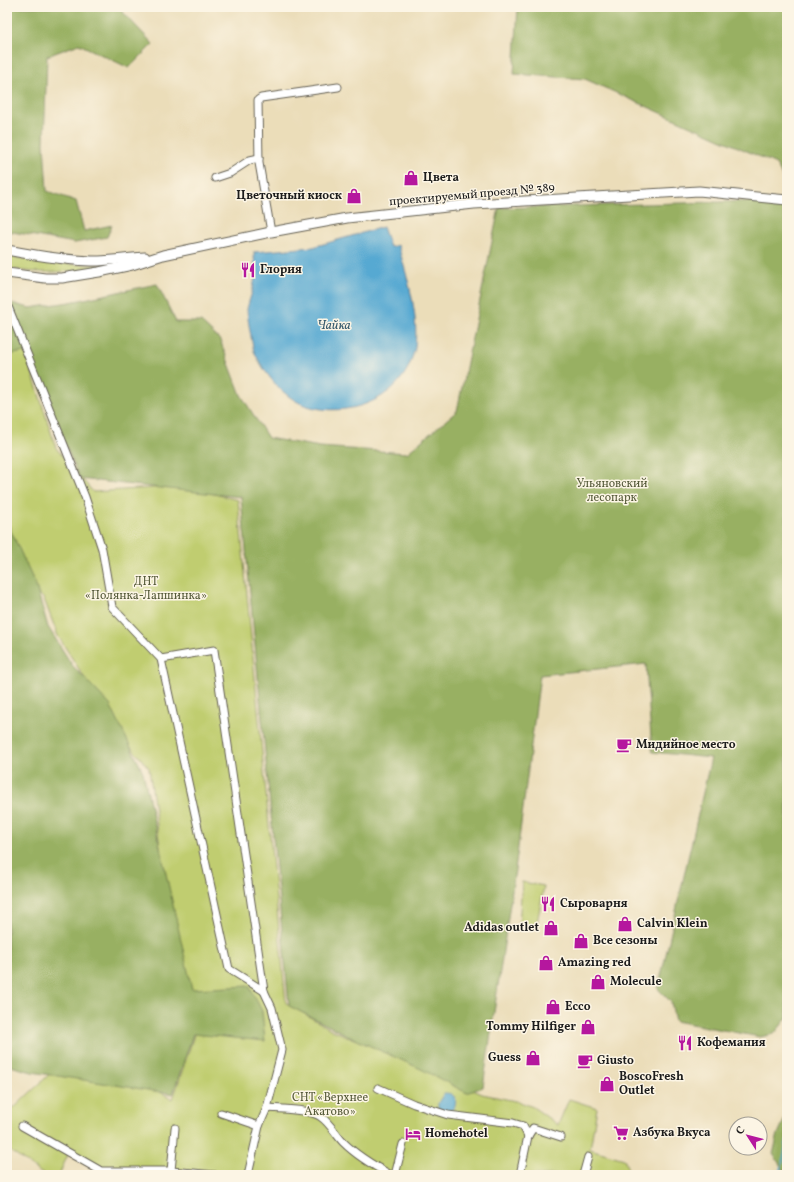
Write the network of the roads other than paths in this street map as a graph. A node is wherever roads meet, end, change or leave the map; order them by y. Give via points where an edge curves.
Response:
1 (338, 87) dead end
2 (259, 158) junction
3 (215, 178) dead end
4 (787, 200) edge
5 (271, 232) junction
6 (7, 250) edge
7 (163, 255) junction
8 (7, 273) edge
9 (7, 304) edge
10 (161, 658) junction
11 (264, 991) junction
12 (378, 1088) dead end
13 (267, 1108) junction
14 (221, 1113) dead end
15 (22, 1126) dead end
16 (259, 1126) junction
17 (175, 1128) dead end
18 (528, 1136) junction
19 (561, 1137) dead end
20 (403, 1144) dead end
21 (588, 1157) dead end
22 (171, 1172) junction
23 (215, 1175) edge
24 (248, 1175) edge
25 (392, 1175) edge
26 (395, 1175) edge
27 (520, 1175) edge
28 (583, 1175) edge

1 - 2 street via 258,100
2 - 3 street
2 - 5 street
4 - 5 main road, проектируемый проезд № 389 via 700,191 495,203 347,218
5 - 7 main road, проектируемый проезд № 389
6 - 7 main road, проектируемый проезд № 389 via 53,258 100,261
7 - 8 main road, проектируемый проезд № 389 via 125,267 62,278
9 - 10 street via 84,497 102,549 112,607
10 - 11 street via 229,969
10 - 11 street via 214,650
11 - 13 street via 272,1008 282,1050
12 - 18 street via 448,1115 523,1126
13 - 16 street
13 - 25 street via 301,1110 321,1116 357,1154
14 - 16 street
15 - 22 street via 101,1171
16 - 24 street
17 - 22 street
18 - 19 street via 533,1128
18 - 27 street
20 - 26 street
21 - 28 street
22 - 23 street

